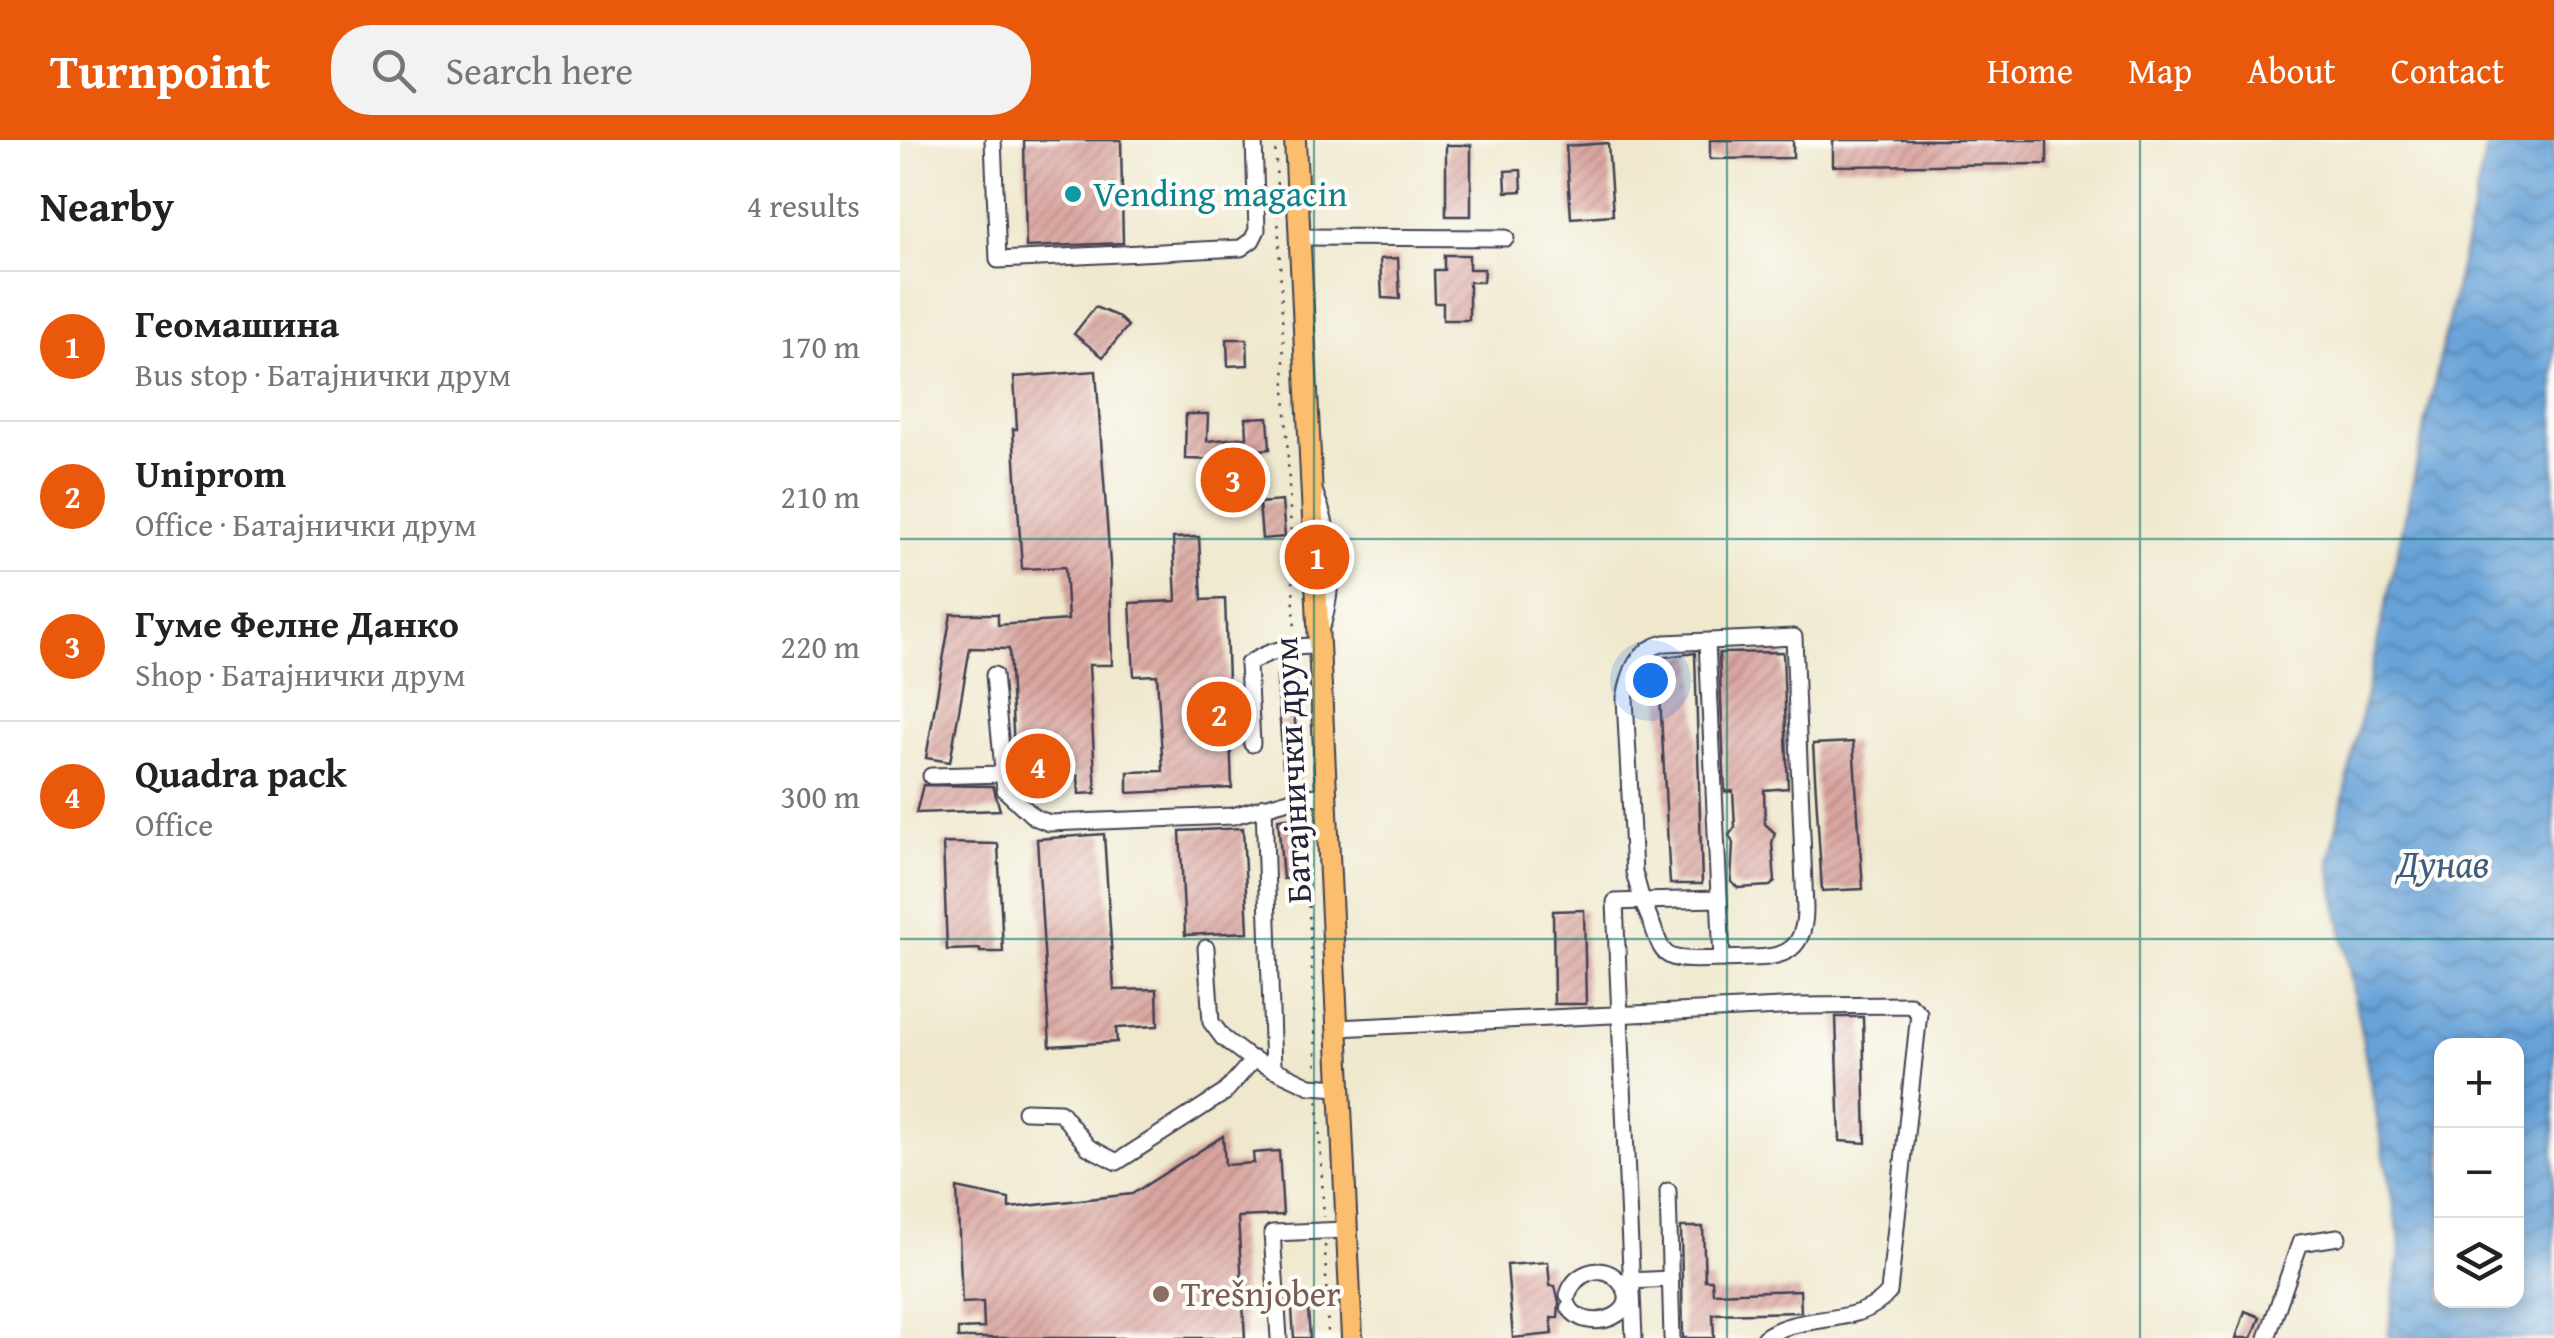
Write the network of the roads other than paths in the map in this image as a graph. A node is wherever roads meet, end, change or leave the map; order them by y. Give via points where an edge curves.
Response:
1 (993, 140) edge
2 (1254, 140) edge
3 (1295, 140) edge
4 (1300, 237) junction
5 (1506, 238) dead end
6 (1706, 642) junction
7 (1318, 643) junction
8 (994, 676) dead end
9 (1252, 744) dead end
10 (1004, 774) junction
11 (930, 776) dead end
12 (1314, 797) junction
13 (1264, 806) junction
14 (1718, 898) junction
15 (1642, 901) junction
16 (1206, 948) dead end
17 (1722, 959) junction
18 (1619, 1015) junction
19 (1337, 1028) junction
20 (1254, 1059) junction
21 (1273, 1068) junction
22 (1340, 1088) junction
23 (1025, 1111) dead end
24 (1668, 1192) dead end
25 (1346, 1230) junction
26 (2338, 1237) dead end
27 (1670, 1279) junction
28 (1626, 1283) junction
29 (1279, 1338) edge
30 (1352, 1338) edge
31 (1634, 1338) edge
32 (1672, 1338) edge
33 (1764, 1338) edge
34 (2266, 1338) edge

1 - 2 street via 998,260 1245,246 1257,230
3 - 4 main road, Батајнички друм
4 - 5 street
4 - 7 main road, Батајнички друм
6 - 14 street
6 - 15 street via 1650,648 1628,678 1634,872
6 - 17 street via 1794,638 1795,657 1803,935 1787,953
7 - 9 street via 1268,652 1248,664
7 - 12 main road, Батајнички друм
8 - 10 street
10 - 11 street
10 - 13 street via 1005,790 1049,823 1233,816
12 - 13 street
12 - 19 main road, Батајнички друм
13 - 21 street
14 - 15 street
14 - 17 street
15 - 17 street via 1667,956
15 - 18 street via 1615,902
16 - 20 street via 1211,1022
18 - 19 street
18 - 28 street
18 - 33 street via 1818,1006 1910,1006 1919,1013 1889,1292 1878,1306
19 - 22 main road, Батајнички друм
20 - 21 street
20 - 23 street via 1224,1093 1116,1162 1088,1147 1060,1112
21 - 22 street
22 - 25 main road, Батајнички друм
24 - 27 street
25 - 29 street via 1272,1233
25 - 30 main road, Батајнички друм
26 - 34 street via 2300,1243
27 - 28 street
27 - 32 street
28 - 28 street via 1594,1271 1576,1279 1568,1301 1572,1316 1586,1328 1606,1329 1626,1310
28 - 31 street

